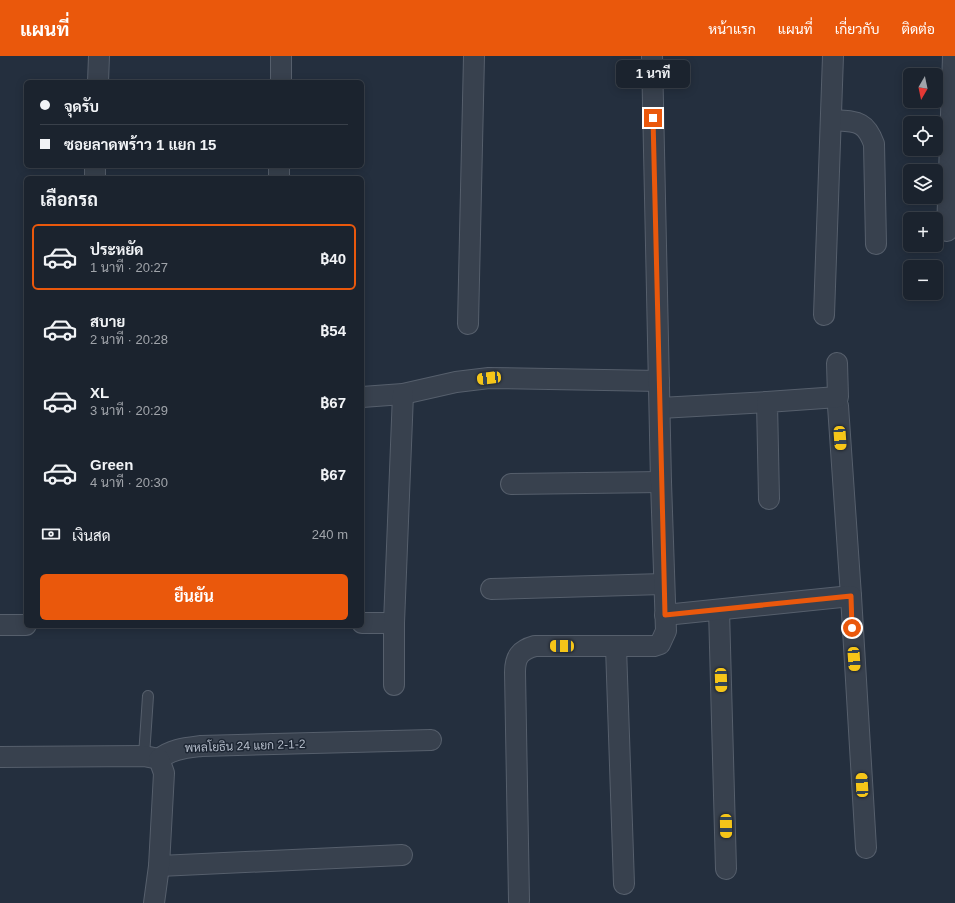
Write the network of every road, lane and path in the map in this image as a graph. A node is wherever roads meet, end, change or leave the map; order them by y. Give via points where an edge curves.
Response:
1 (99, 56) edge
2 (281, 56) edge
3 (474, 56) edge
4 (652, 56) edge
5 (833, 56) edge
6 (953, 56) edge
7 (98, 80) edge
8 (280, 80) edge
9 (831, 120) junction
10 (947, 231) dead end
11 (876, 244) dead end
12 (824, 315) dead end
13 (468, 324) dead end
14 (837, 364) dead end
15 (659, 381) junction
16 (403, 394) junction
17 (364, 397) edge
18 (767, 402) junction
19 (838, 406) dead end
20 (660, 408) junction
21 (661, 482) junction
22 (511, 484) dead end
23 (769, 499) dead end
24 (663, 584) junction
25 (491, 589) dead end
26 (851, 596) junction
27 (719, 610) junction
28 (665, 615) junction
29 (364, 623) edge
30 (394, 623) junction
31 (0, 625) edge
32 (24, 625) edge
33 (616, 647) junction
34 (394, 685) dead end
35 (148, 696) dead end
36 (431, 740) dead end
37 (0, 757) edge
38 (151, 757) junction
39 (866, 848) dead end
40 (402, 855) dead end
41 (159, 866) junction
42 (726, 869) dead end
43 (624, 884) dead end
44 (519, 900) dead end
45 (154, 903) edge

1 - 7 street
2 - 8 street
3 - 13 street
4 - 15 street
5 - 9 street
6 - 10 street
9 - 11 street via 857,123 869,130 874,144
9 - 12 street
14 - 18 street via 838,397
15 - 16 street via 489,378 456,382
15 - 20 street
16 - 17 street
16 - 30 street
18 - 20 street
18 - 23 street
19 - 26 street
20 - 21 street
21 - 22 street
21 - 24 street
24 - 25 street
24 - 28 street
26 - 27 street
26 - 39 street
27 - 28 street
27 - 42 street
28 - 33 street via 666,632 660,644
29 - 30 street
30 - 34 street
31 - 32 street
33 - 43 street
33 - 44 street via 535,646 519,653 515,662
35 - 38 lane
36 - 38 street, พหลโยธิน 24 แยก 2-1-2 via 201,746 180,748
37 - 38 street
38 - 41 street via 164,773
40 - 41 street
41 - 45 street

